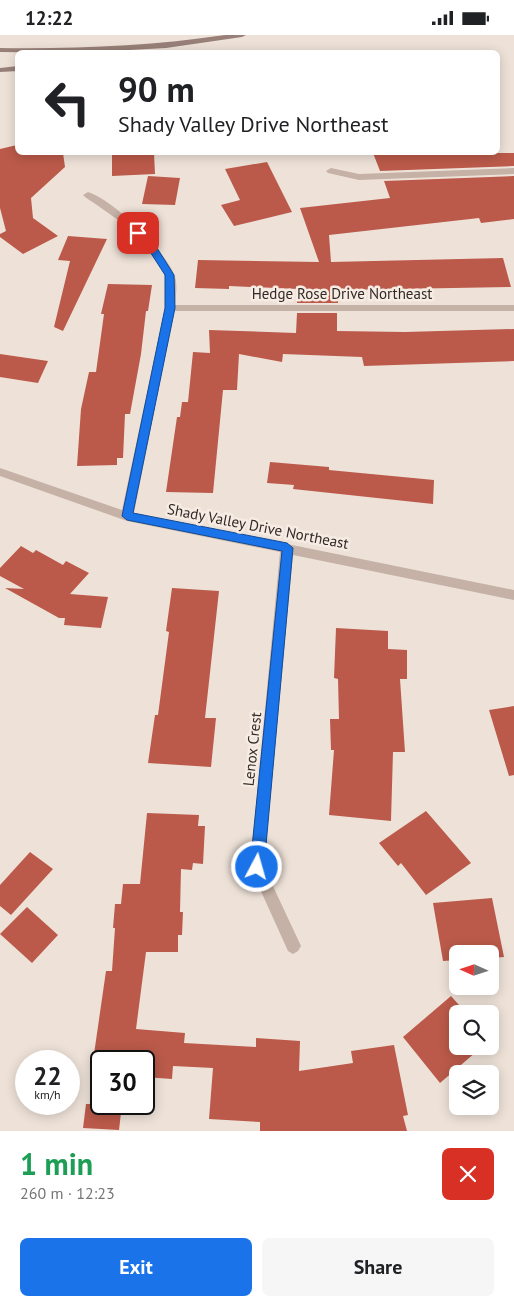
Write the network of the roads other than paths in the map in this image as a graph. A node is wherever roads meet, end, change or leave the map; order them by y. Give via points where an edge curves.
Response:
1 (236, 35) edge
2 (174, 45) junction
3 (0, 49) edge
4 (28, 50) edge
5 (76, 50) edge
6 (144, 50) edge
7 (0, 64) edge
8 (15, 66) edge
9 (15, 68) edge
10 (0, 70) edge
11 (331, 171) dead end
12 (514, 171) edge
13 (88, 195) dead end
14 (170, 308) junction
15 (514, 308) edge
16 (0, 472) edge
17 (127, 516) junction
18 (287, 548) junction
19 (514, 595) edge
20 (292, 946) dead end

1 - 2 main road
2 - 5 main road
2 - 6 main road
3 - 4 main road
7 - 8 main road
9 - 10 main road
11 - 12 street via 359,177
13 - 14 street via 149,242 170,275
14 - 15 street, Hedge Rose Drive Northeast
14 - 17 street
16 - 17 street, Shady Valley Drive Northeast
17 - 18 street, Shady Valley Drive Northeast
18 - 19 street, Shady Valley Drive Northeast
18 - 20 street, Lenox Crest via 257,867

